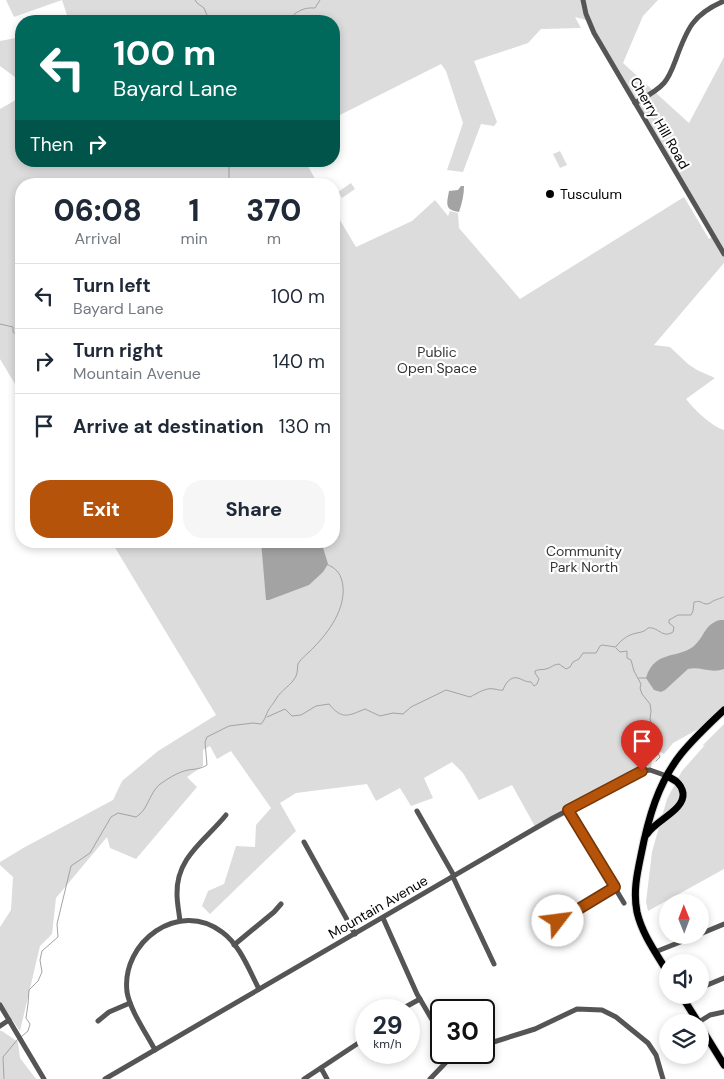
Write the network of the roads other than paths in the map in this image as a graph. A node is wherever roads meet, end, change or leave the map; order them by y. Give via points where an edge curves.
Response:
1 (583, 0) edge
2 (724, 1) edge
3 (635, 103) junction
4 (724, 254) edge
5 (724, 710) edge
6 (667, 776) junction
7 (568, 810) junction
8 (417, 812) dead end
9 (226, 815) dead end
10 (304, 842) dead end
11 (643, 844) junction
12 (453, 877) junction
13 (615, 887) junction
14 (624, 903) dead end
15 (281, 904) dead end
16 (383, 918) junction
17 (558, 918) dead end
18 (180, 921) junction
19 (724, 924) edge
20 (709, 930) edge
21 (355, 934) junction
22 (675, 944) edge
23 (234, 945) junction
24 (655, 952) junction
25 (659, 958) edge
26 (494, 964) dead end
27 (724, 978) edge
28 (709, 984) edge
29 (259, 989) junction
30 (420, 999) joint
31 (130, 1003) junction
32 (0, 1005) edge
33 (724, 1012) edge
34 (430, 1016) edge
35 (709, 1016) edge
36 (9, 1020) junction
37 (98, 1021) dead end
38 (0, 1026) edge
39 (709, 1041) edge
40 (495, 1042) edge
41 (355, 1045) edge
42 (156, 1050) junction
43 (443, 1064) edge
44 (724, 1065) edge
45 (321, 1068) junction
46 (44, 1079) edge
47 (105, 1079) edge
48 (304, 1079) edge
49 (327, 1079) edge
50 (430, 1079) edge
51 (663, 1079) edge

1 - 3 street, Cherry Hill Road via 594,33
2 - 3 street via 706,10 694,22 668,77 659,88
3 - 4 street, Cherry Hill Road
5 - 6 highway via 681,754
6 - 7 street, Mountain Avenue via 650,770 642,771
6 - 11 highway via 652,809
6 - 11 highway via 676,780 681,788 682,801 654,825
7 - 12 street, Mountain Avenue
7 - 13 street
8 - 12 street
9 - 18 street via 193,849 181,871 176,892
10 - 21 street
11 - 24 highway via 636,881 636,903 640,921
12 - 16 street, Mountain Avenue
12 - 26 street
13 - 14 street
13 - 17 street via 567,916
15 - 23 street
16 - 21 street, Mountain Avenue
16 - 30 street
18 - 23 street via 210,925
18 - 31 street via 152,933 135,953 127,975
19 - 20 street
21 - 29 street, Mountain Avenue
22 - 24 street
23 - 29 street
24 - 25 highway
27 - 28 street
29 - 42 street, Mountain Avenue
30 - 34 street
31 - 37 street
31 - 42 street
32 - 36 street
33 - 35 street
36 - 38 street
36 - 46 street
39 - 44 highway
40 - 51 street via 536,1029 576,1009 602,1010 648,1043 659,1061
41 - 45 street
42 - 47 street, Mountain Avenue
43 - 50 street
45 - 48 street
45 - 49 street

